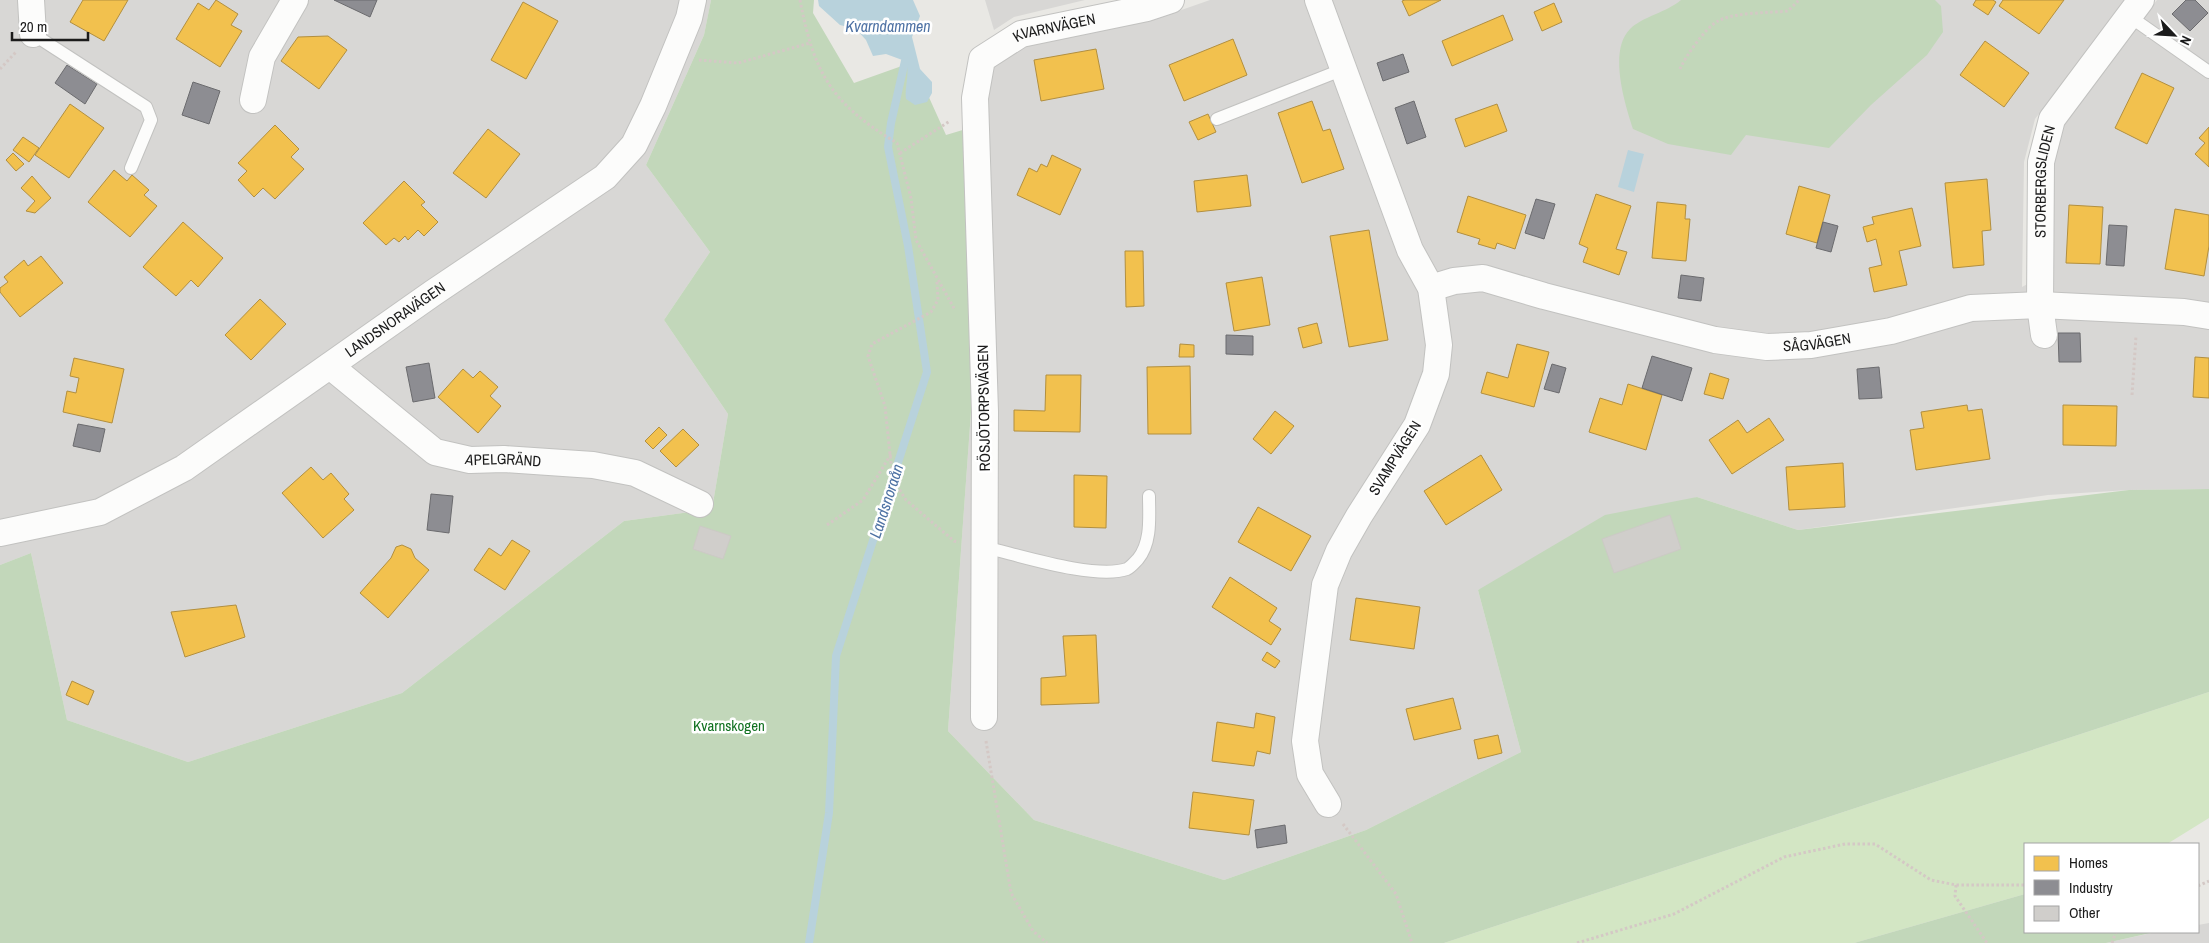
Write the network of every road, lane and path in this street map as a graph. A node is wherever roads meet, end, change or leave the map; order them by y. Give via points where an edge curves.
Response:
1 (31, 0) edge
2 (295, 0) edge
3 (693, 0) edge
4 (800, 0) edge
5 (1171, 0) edge
6 (1318, 0) edge
7 (1799, 0) edge
8 (2135, 8) edge
9 (33, 34) joint
10 (810, 43) junction
11 (673, 58) junction
12 (1344, 69) junction
13 (1680, 69) dead end
14 (2209, 72) edge
15 (253, 100) dead end
16 (975, 105) junction
17 (1217, 119) dead end
18 (900, 153) junction
19 (131, 168) dead end
20 (937, 280) junction
21 (1430, 288) junction
22 (2040, 306) junction
23 (2137, 310) junction
24 (955, 311) dead end
25 (2209, 316) edge
26 (2044, 335) dead end
27 (330, 366) junction
28 (2132, 395) dead end
29 (891, 454) junction
30 (1149, 496) dead end
31 (700, 504) dead end
32 (826, 525) dead end
33 (0, 533) edge
34 (984, 547) junction
35 (984, 718) joint
36 (1328, 804) joint
37 (1956, 885) junction
38 (2024, 885) edge
39 (1047, 943) edge
40 (1412, 943) edge
41 (1577, 943) edge
42 (1987, 943) edge

1 - 9 street
2 - 15 street via 262,57
3 - 11 street, LANDSNORAVÄGEN
4 - 10 path
5 - 16 street, KVARNVÄGEN via 1147,8 1020,34 982,59
6 - 12 street, SVAMPVÄGEN
7 - 13 path via 1788,12 1737,16 1718,21 1686,54
8 - 14 lane
8 - 22 street, STORBERGSLIDEN via 2052,119 2041,162
9 - 19 lane via 146,107 150,120
10 - 11 path via 738,63
10 - 18 path via 834,94 856,115 897,143
11 - 27 street, LANDSNORAVÄGEN via 634,145 605,177
12 - 17 lane
12 - 21 street, SVAMPVÄGEN via 1410,250
16 - 18 path
16 - 34 street, RÖSJÖTORPSVÄGEN via 984,363
18 - 20 path via 911,198 916,240
20 - 24 path
20 - 29 path via 938,300 931,312 872,344 868,356 885,406
21 - 22 street, SÅGVÄGEN via 1483,278 1715,340 1767,347 1811,345 1891,331 1971,308
21 - 36 street, SVAMPVÄGEN via 1439,345 1436,374 1428,397 1417,425 1339,551 1326,585 1305,741 1310,774
22 - 23 street, SÅGVÄGEN
22 - 26 street, STORBERGSLIDEN
23 - 25 street, SÅGVÄGEN
23 - 28 path
27 - 31 street, APELGRÄND via 435,452 470,460 593,465 635,473
27 - 33 street, LANDSNORAVÄGEN via 184,468 100,512
29 - 32 path via 864,500
29 - 34 path via 899,489 906,500 954,541
30 - 34 lane via 1147,543 1129,568 1113,571 1079,569
34 - 35 street, RÖSJÖTORPSVÄGEN
35 - 39 path via 1010,893 1033,931
36 - 40 path via 1396,894
37 - 38 path
37 - 41 path via 1931,880 1875,844 1844,844 1784,857 1674,914
37 - 42 path via 1955,896 1959,904

